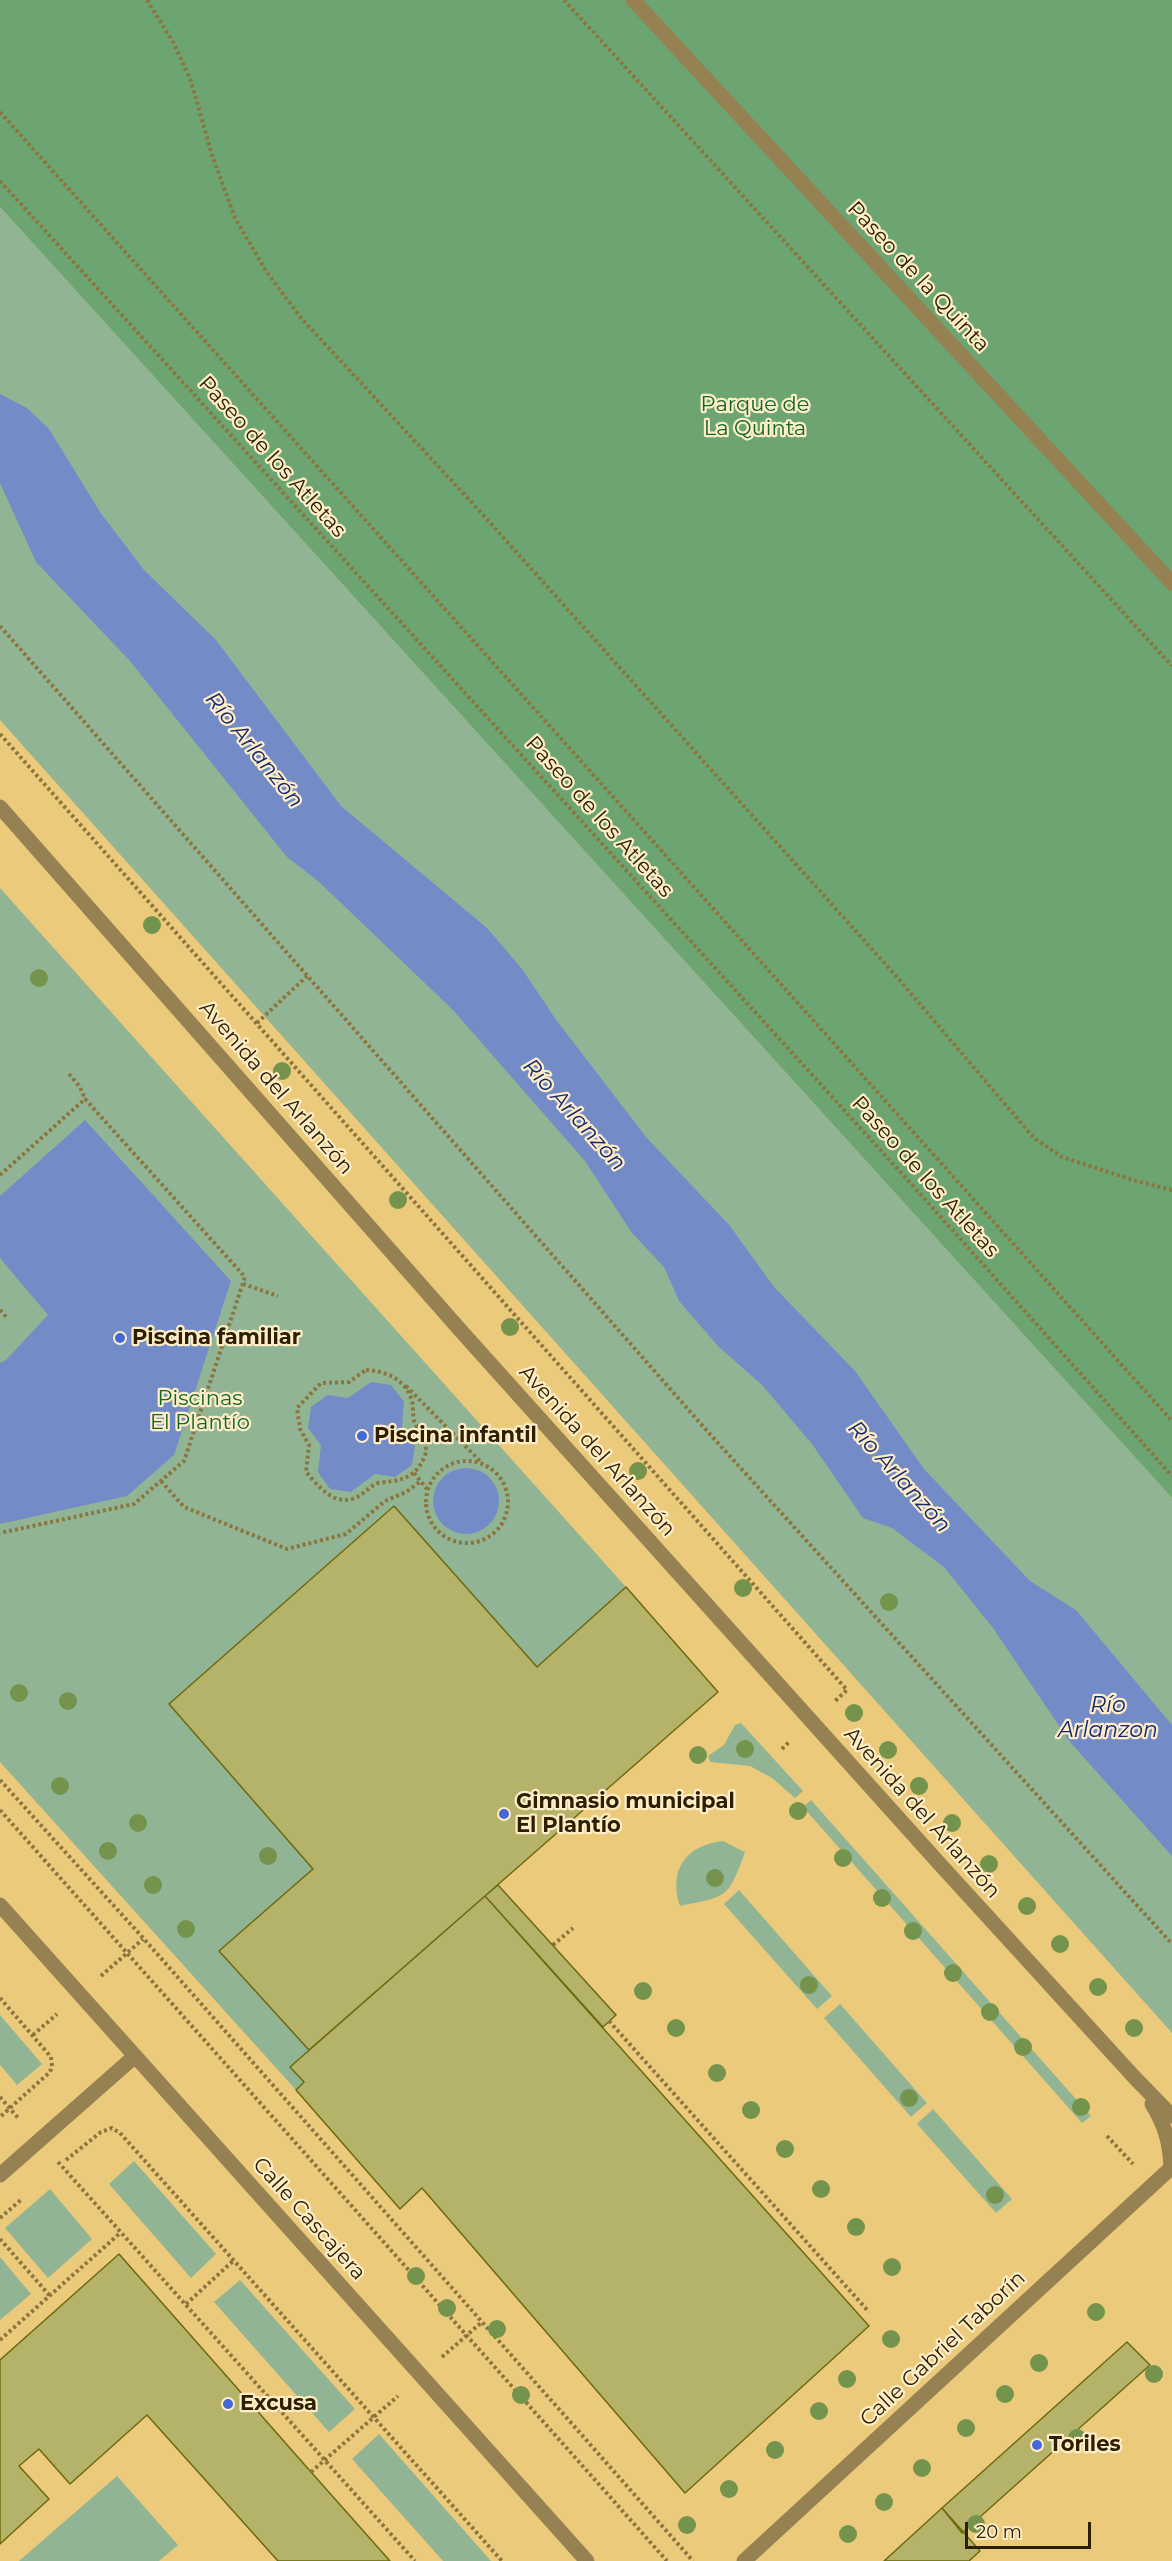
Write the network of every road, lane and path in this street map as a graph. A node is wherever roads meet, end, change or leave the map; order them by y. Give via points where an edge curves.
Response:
1 (147, 0) edge
2 (564, 0) edge
3 (633, 0) edge
4 (0, 112) edge
5 (0, 181) edge
6 (1172, 583) edge
7 (0, 626) edge
8 (1172, 666) edge
9 (0, 734) edge
10 (0, 807) edge
11 (308, 976) junction
12 (257, 1023) junction
13 (69, 1074) dead end
14 (85, 1099) junction
15 (0, 1174) edge
16 (1172, 1190) edge
17 (243, 1284) junction
18 (278, 1296) dead end
19 (0, 1311) edge
20 (7, 1318) dead end
21 (403, 1384) junction
22 (1172, 1421) edge
23 (482, 1463) junction
24 (414, 1473) junction
25 (1172, 1476) edge
26 (161, 1481) junction
27 (421, 1481) junction
28 (427, 1489) junction
29 (0, 1533) edge
30 (847, 1690) dead end
31 (0, 1780) edge
32 (0, 1810) edge
33 (0, 1905) edge
34 (573, 1928) dead end
35 (1172, 1944) edge
36 (553, 1946) dead end
37 (0, 1998) edge
38 (609, 2021) dead end
39 (135, 2056) junction
40 (1135, 2078) junction
41 (0, 2097) edge
42 (10, 2108) junction
43 (1172, 2116) edge
44 (0, 2118) edge
45 (60, 2165) junction
46 (1172, 2168) edge
47 (52, 2173) dead end
48 (0, 2175) edge
49 (26, 2195) dead end
50 (0, 2218) edge
51 (120, 2233) junction
52 (0, 2239) edge
53 (233, 2261) junction
54 (50, 2296) junction
55 (186, 2304) junction
56 (869, 2312) dead end
57 (0, 2340) edge
58 (401, 2393) dead end
59 (373, 2418) junction
60 (325, 2461) junction
61 (312, 2472) dead end
62 (415, 2561) edge
63 (502, 2561) edge
64 (587, 2561) edge
65 (667, 2561) edge
66 (693, 2561) edge
67 (744, 2561) edge

1 - 16 path via 191,81 235,218 266,271 301,318 896,976 1034,1138 1062,1156
2 - 8 path
3 - 6 street, Paseo de la Quinta
4 - 22 path
5 - 25 path, Paseo de los Atletas
7 - 11 path
9 - 12 path
10 - 40 street, Avenida del Arlanzón via 454,1324
11 - 12 path
11 - 35 path via 708,1432
12 - 30 path
13 - 14 path
14 - 15 path
14 - 17 path via 245,1277
17 - 18 path
17 - 26 path via 184,1461
19 - 20 path
21 - 23 path
21 - 24 path via 412,1401 414,1422 425,1439 425,1456
21 - 24 path via 383,1371 366,1370 349,1382 321,1383 297,1408 300,1429 309,1445 306,1472 322,1492 338,1499 357,1497 376,1484 396,1483
23 - 28 path via 456,1461 443,1467
23 - 28 path via 494,1470 508,1493 504,1520 485,1539 458,1542 440,1533 427,1516
24 - 27 path
26 - 27 path via 184,1507 287,1550 346,1534 385,1501
26 - 29 path via 134,1504
27 - 28 path
31 - 66 path
32 - 65 path
33 - 39 street, Calle Cascajera
34 - 36 path
37 - 42 path via 51,2057 52,2066
38 - 56 path
39 - 48 street
39 - 64 street, Calle Cascajera
40 - 43 street, Avenida del Arlanzón
40 - 46 street, Calle Gabriel Taborín via 1165,2127
41 - 42 path
42 - 44 path
45 - 47 path
45 - 51 path
45 - 53 path via 100,2132 112,2128
46 - 67 street, Calle Gabriel Taborín
49 - 50 path
51 - 54 path
51 - 55 path
52 - 54 path
53 - 55 path
53 - 59 path
54 - 57 path
55 - 60 path
58 - 59 path
59 - 60 path
59 - 63 path
60 - 61 path
60 - 62 path

